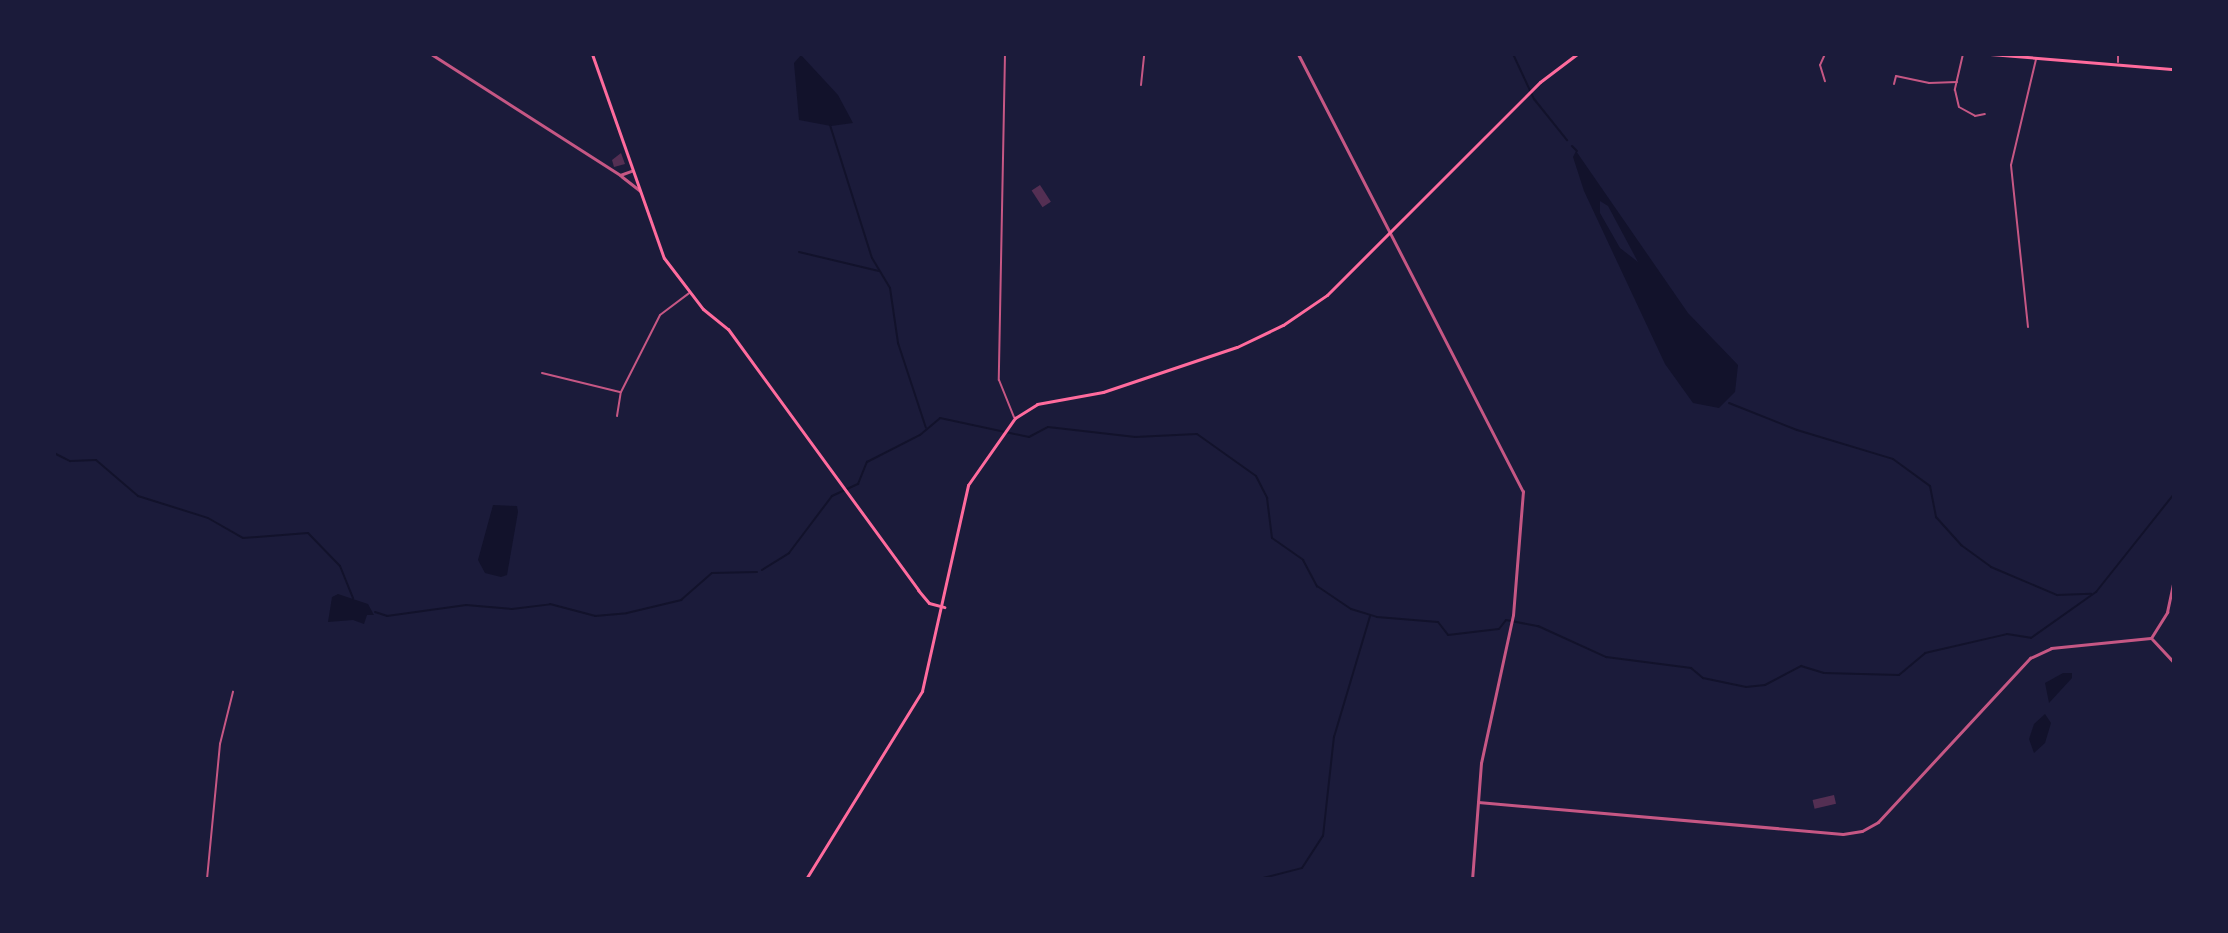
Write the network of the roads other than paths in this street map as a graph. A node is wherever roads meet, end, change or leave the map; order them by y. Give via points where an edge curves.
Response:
1 (431, 54) edge
2 (592, 54) edge
3 (1005, 54) edge
4 (1144, 54) edge
5 (1298, 54) edge
6 (1577, 54) edge
7 (1825, 54) edge
8 (1963, 54) edge
9 (1990, 54) edge
10 (2118, 54) edge
11 (2036, 59) junction
12 (2118, 63) junction
13 (2174, 69) edge
14 (1825, 81) dead end
15 (1957, 82) junction
16 (1894, 84) dead end
17 (1141, 85) dead end
18 (1985, 114) dead end
19 (631, 171) junction
20 (620, 175) junction
21 (640, 191) junction
22 (1390, 231) junction
23 (689, 292) junction
24 (2028, 327) dead end
25 (542, 373) dead end
26 (621, 392) junction
27 (617, 416) dead end
28 (1015, 418) junction
29 (2174, 578) edge
30 (944, 607) junction
31 (2151, 638) junction
32 (2174, 663) edge
33 (233, 692) dead end
34 (1477, 802) junction
35 (207, 879) edge
36 (806, 879) edge
37 (1472, 879) edge

1 - 20 street
2 - 19 main road
3 - 28 street via 999,380
4 - 17 street
5 - 22 street
6 - 22 main road via 1533,89
7 - 14 street via 1820,65
8 - 15 street
9 - 11 main road
10 - 12 street
11 - 12 main road
11 - 24 street via 2011,165
12 - 13 main road
15 - 16 street via 1896,76
15 - 18 street via 1959,107 1975,116
19 - 20 street
19 - 21 main road
20 - 21 street
21 - 23 main road via 664,258
22 - 28 main road via 1327,295 1283,325 1237,347 1103,392 1037,404
22 - 34 street via 1523,491 1512,618
23 - 26 street via 660,315
23 - 30 main road via 728,329 918,590 929,603
25 - 26 street
26 - 27 street
28 - 30 main road via 968,485
29 - 31 street via 2167,612
30 - 36 main road via 922,691
31 - 32 street
31 - 34 street via 2051,648 2030,658 1878,822 1862,831 1843,834
33 - 35 street via 214,788
34 - 37 street

